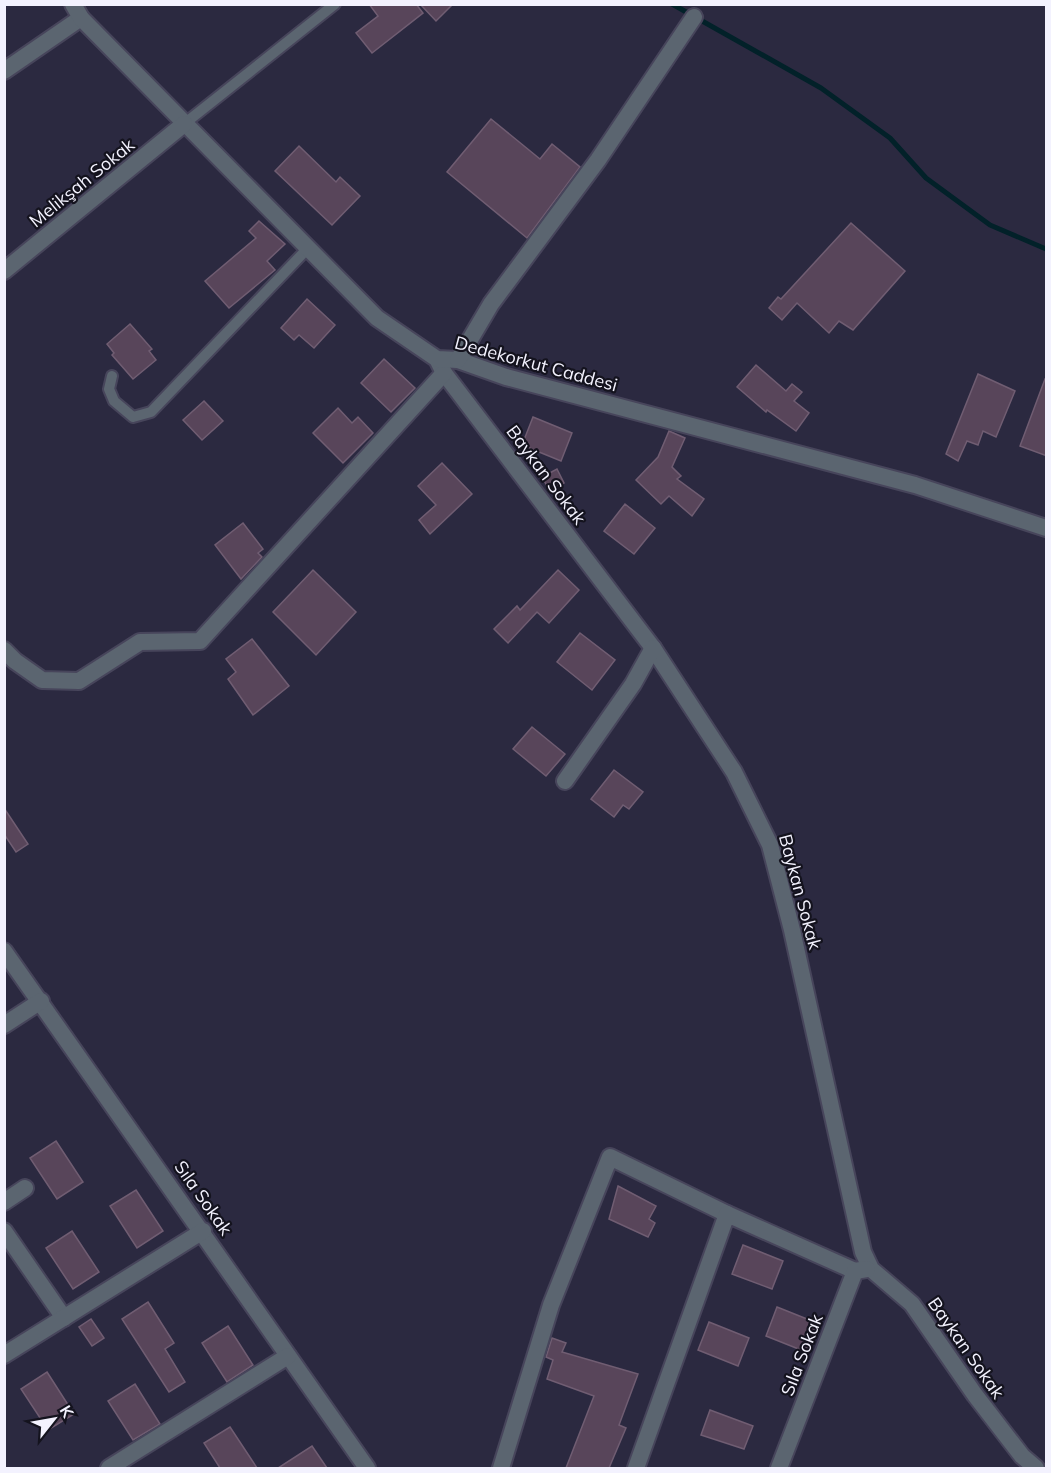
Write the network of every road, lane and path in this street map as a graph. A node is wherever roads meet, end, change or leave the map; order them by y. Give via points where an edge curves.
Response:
1 (335, 4) edge
2 (77, 11) edge
3 (694, 17) dead end
4 (4, 71) edge
5 (184, 124) junction
6 (309, 247) junction
7 (4, 271) edge
8 (458, 360) junction
9 (441, 366) junction
10 (112, 376) dead end
11 (1047, 528) edge
12 (653, 648) junction
13 (4, 650) edge
14 (565, 781) dead end
15 (4, 951) edge
16 (41, 1001) junction
17 (4, 1025) edge
18 (25, 1188) dead end
19 (4, 1202) edge
20 (727, 1214) junction
21 (4, 1231) edge
22 (203, 1231) junction
23 (863, 1270) junction
24 (64, 1318) junction
25 (4, 1355) edge
26 (288, 1356) junction
27 (109, 1468) edge
28 (367, 1468) edge
29 (501, 1468) edge
30 (636, 1468) edge
31 (779, 1468) edge
32 (1036, 1468) edge

1 - 5 lane
2 - 4 street
2 - 5 street, Dedekorkut Caddesi
3 - 8 street via 598,160 491,304
5 - 6 street, Dedekorkut Caddesi
5 - 7 street, Melikşah Sokak
6 - 9 street, Dedekorkut Caddesi via 377,318
6 - 10 lane via 151,412 133,417 114,401 109,388
8 - 9 street, Dedekorkut Caddesi
8 - 11 street, Dedekorkut Caddesi via 506,377 915,485
9 - 12 street, Baykan Sokak
9 - 13 street via 200,641 140,642 79,681 42,680
12 - 14 street via 633,684
12 - 23 street, Baykan Sokak via 734,772 770,845 792,930
15 - 16 street, Sıla Sokak
16 - 17 street
16 - 22 street, Sıla Sokak
18 - 19 street
20 - 23 street
20 - 29 street via 610,1157 551,1305
20 - 30 street
21 - 24 street
22 - 24 street
22 - 26 street, Sıla Sokak
23 - 31 street, Sıla Sokak
23 - 32 street, Baykan Sokak via 912,1304 975,1395 1022,1456
24 - 25 street
26 - 27 street
26 - 28 street, Sıla Sokak

